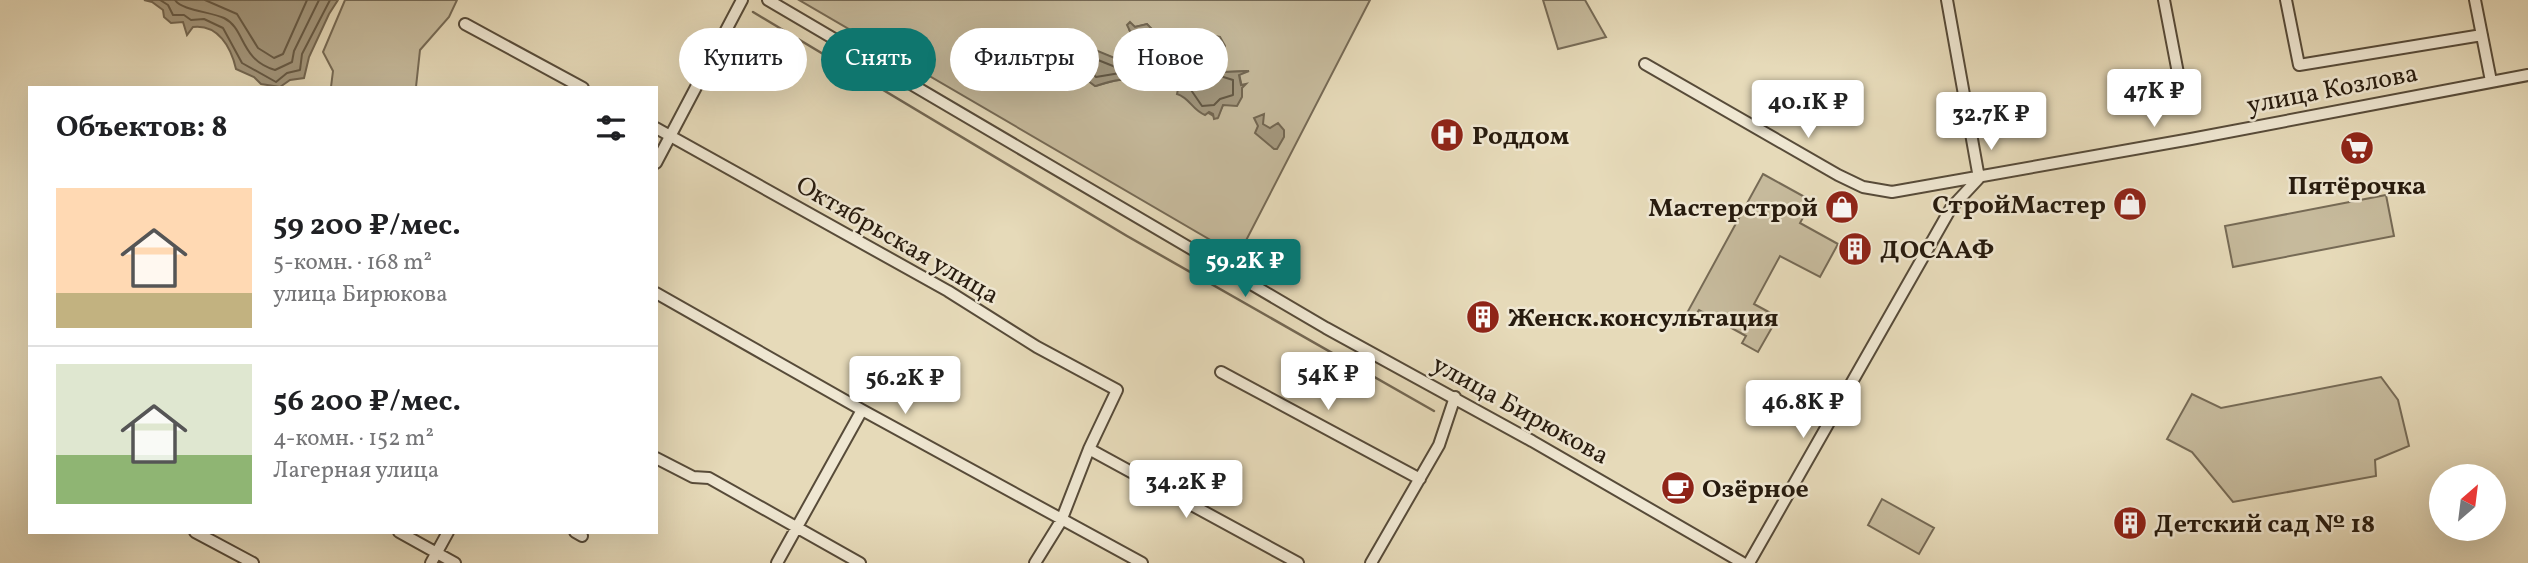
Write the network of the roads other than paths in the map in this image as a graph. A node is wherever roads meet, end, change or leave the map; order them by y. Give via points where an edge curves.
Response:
1 (743, 0) edge
2 (768, 0) edge
3 (1947, 0) edge
4 (2164, 0) edge
5 (2286, 0) edge
6 (2475, 0) edge
7 (465, 24) dead end
8 (2482, 35) junction
9 (1645, 64) dead end
10 (2528, 75) edge
11 (2491, 81) junction
12 (579, 86) edge
13 (2182, 94) dead end
14 (658, 129) edge
15 (671, 136) junction
16 (658, 159) edge
17 (1979, 178) junction
18 (658, 294) edge
19 (1222, 372) dead end
20 (1455, 397) junction
21 (862, 410) junction
22 (1089, 449) junction
23 (658, 459) edge
24 (1420, 479) junction
25 (1061, 521) junction
26 (796, 526) junction
27 (199, 534) edge
28 (402, 534) edge
29 (447, 534) edge
30 (434, 558) edge
31 (253, 563) edge
32 (455, 563) edge
33 (777, 563) edge
34 (860, 563) edge
35 (1035, 563) edge
36 (1142, 563) edge
37 (1298, 563) edge
38 (1371, 563) edge
39 (1746, 563) edge

1 - 15 street
2 - 20 street, улица Бирюкова via 1326,328
3 - 17 street
4 - 13 street
5 - 8 street via 2299,65
6 - 8 street
7 - 12 street
8 - 11 street
9 - 17 street, улица Козлова via 1863,187 1892,192
10 - 11 street, улица Козлова
11 - 17 street, улица Козлова
14 - 15 street, Октябрьская улица
15 - 16 street
15 - 22 street, Октябрьская улица via 1117,390
17 - 39 street via 1951,208
18 - 21 street
19 - 24 street
20 - 24 street via 1439,445
20 - 39 street, улица Бирюкова
21 - 25 street
21 - 26 street
22 - 25 street
22 - 37 street
23 - 26 street via 693,477 709,478
24 - 38 street
25 - 35 street
25 - 36 street
26 - 33 street
26 - 34 street
27 - 31 street
28 - 30 street
29 - 30 street
30 - 32 street

